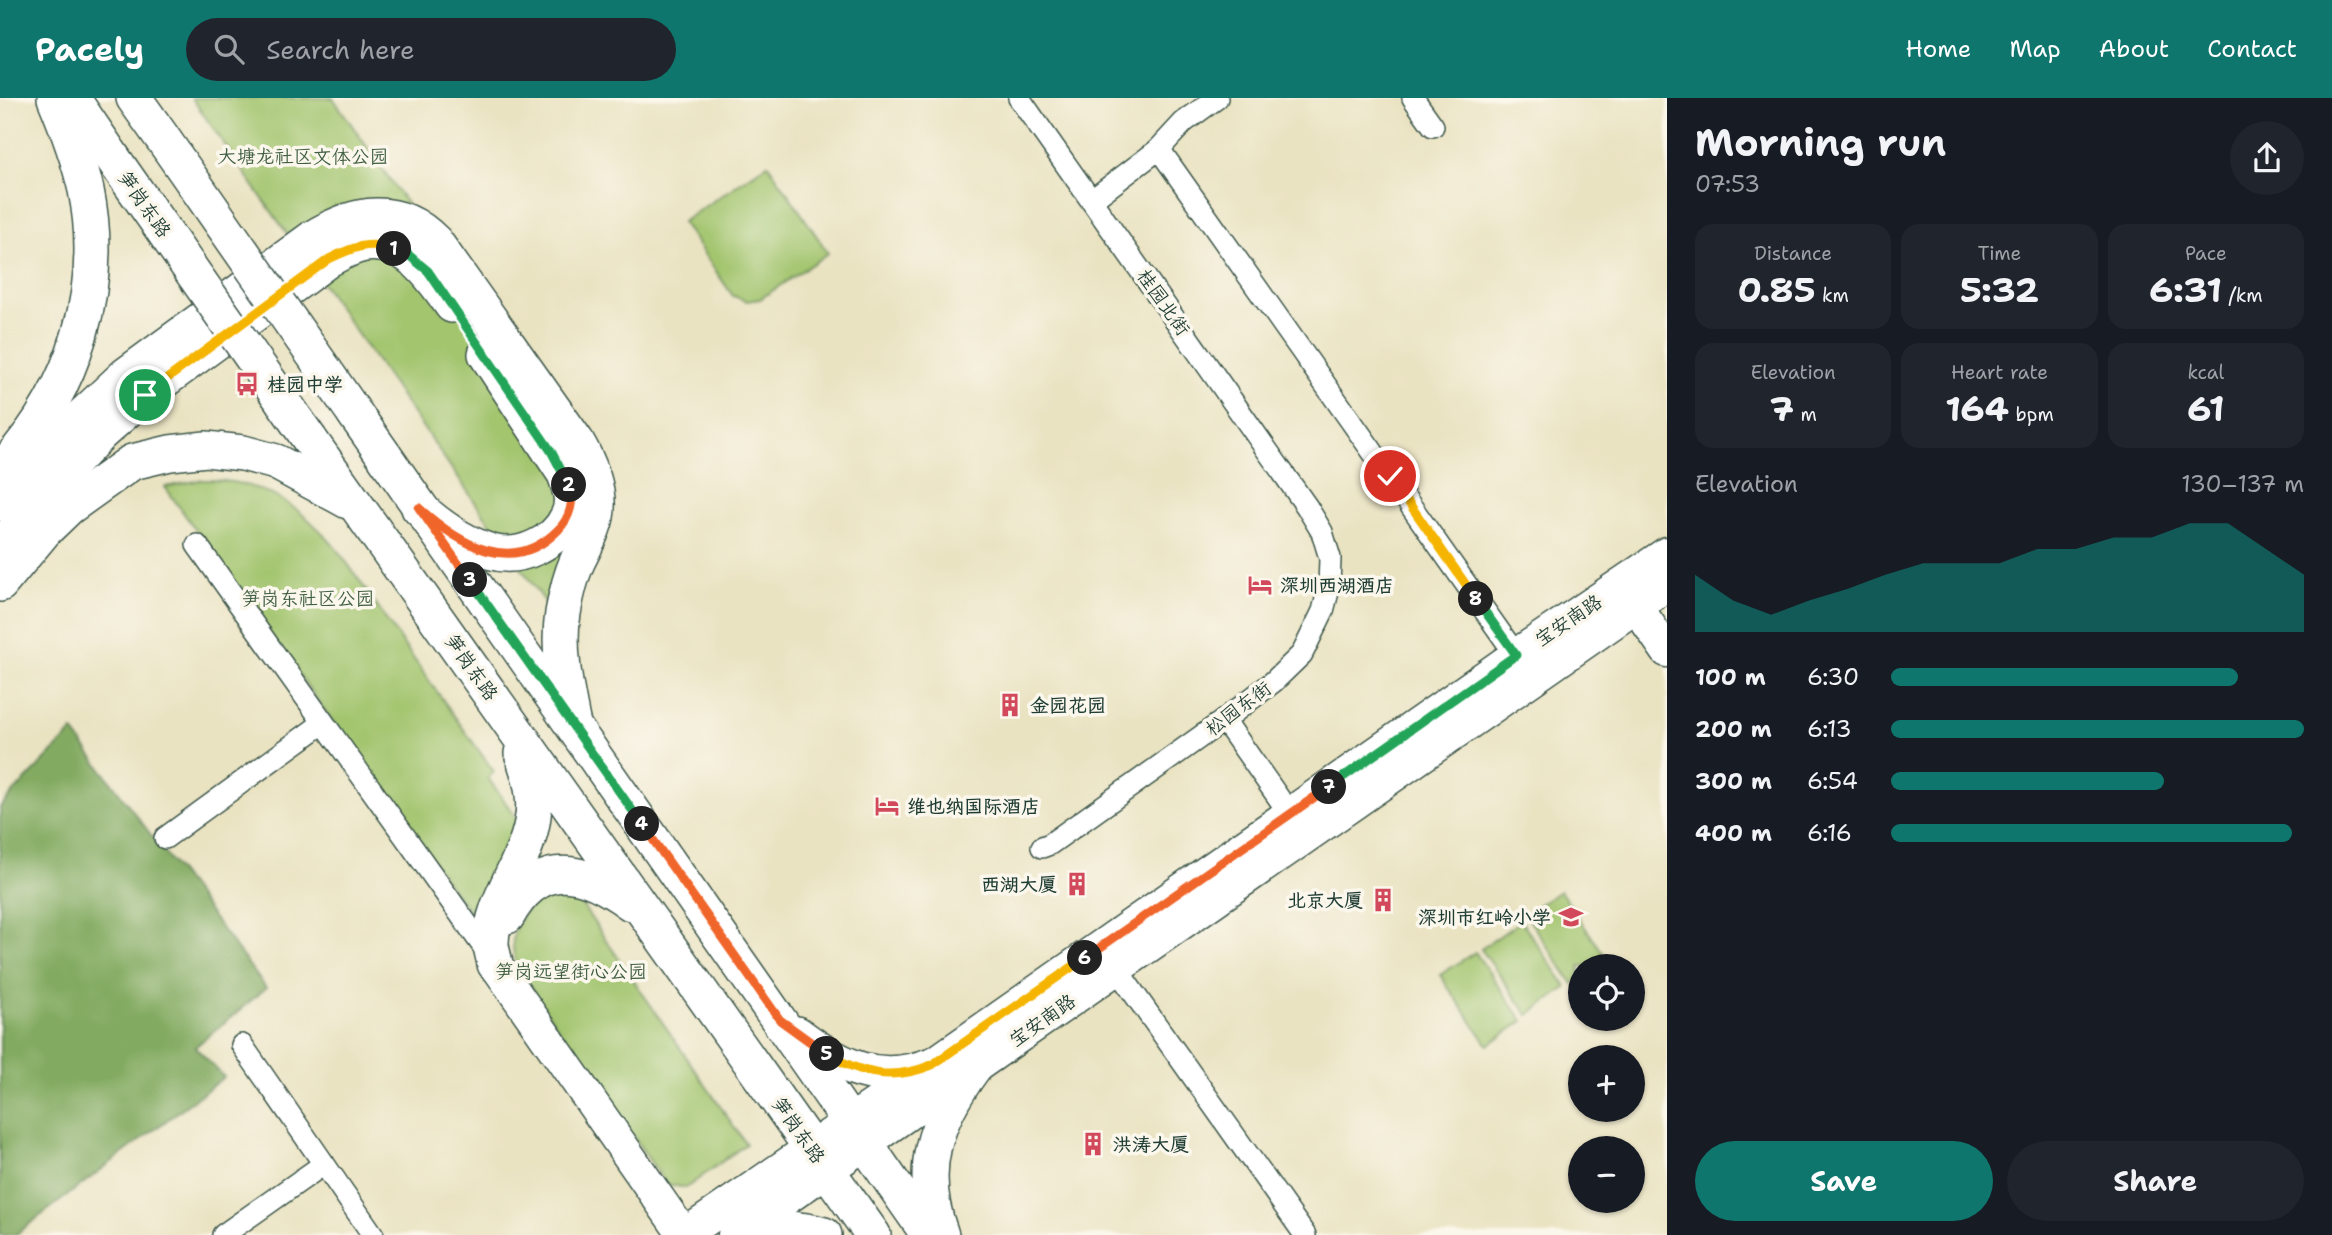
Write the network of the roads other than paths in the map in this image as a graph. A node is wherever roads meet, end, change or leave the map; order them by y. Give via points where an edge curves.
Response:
1 (55, 98) edge
2 (72, 98) edge
3 (134, 98) edge
4 (1019, 98) edge
5 (1217, 98) edge
6 (1413, 98) edge
7 (1433, 126) dead end
8 (1159, 149) junction
9 (1092, 200) junction
10 (0, 471) edge
11 (0, 503) edge
12 (358, 507) junction
13 (1307, 507) joint
14 (419, 508) junction
15 (197, 545) dead end
16 (0, 548) edge
17 (1667, 553) edge
18 (0, 583) edge
19 (1667, 584) edge
20 (1636, 606) junction
21 (1667, 651) edge
22 (1516, 655) junction
23 (1224, 720) junction
24 (323, 723) junction
25 (513, 724) junction
26 (573, 725) junction
27 (1290, 814) junction
28 (165, 838) dead end
29 (1042, 847) dead end
30 (645, 912) junction
31 (495, 964) junction
32 (1116, 968) junction
33 (780, 1020) junction
34 (242, 1045) dead end
35 (932, 1065) junction
36 (974, 1068) junction
37 (857, 1132) junction
38 (819, 1158) junction
39 (324, 1164) junction
40 (223, 1235) edge
41 (373, 1235) edge
42 (684, 1235) edge
43 (734, 1235) edge
44 (753, 1235) edge
45 (824, 1235) edge
46 (873, 1235) edge
47 (929, 1235) edge
48 (941, 1235) edge
49 (1305, 1235) edge

1 - 10 main road via 87,196 92,268 86,315 51,403
2 - 12 main road, 笋岗东路, bridge
3 - 14 main road, bridge
4 - 9 street, 桂园北街
5 - 8 street via 1184,122
6 - 7 street
8 - 9 street
8 - 22 street
9 - 13 street, 桂园北街
11 - 26 main road via 46,450 126,375 313,238 330,227 366,216 405,220 435,242 576,441 593,478 596,516 563,615 565,684
12 - 18 main road via 276,462 206,449 170,453 132,462 87,492 44,531
12 - 25 main road, 笋岗东路
13 - 23 street, 松园东街 via 1330,558 1323,611 1302,654
14 - 16 main road via 439,526 477,546 519,554 561,528 572,493 551,451 428,271 405,252 367,243 329,259 145,395 62,474
14 - 26 main road
15 - 24 street
17 - 22 street, 宝安南路
19 - 20 street, 宝安南路
20 - 21 street
20 - 32 street, 宝安南路
22 - 27 street, 宝安南路
23 - 27 street
23 - 29 street, 松园东街
24 - 28 street
24 - 31 street
25 - 30 main road, 笋岗东路
25 - 31 main road via 533,786 533,817 493,928
26 - 33 main road
27 - 35 street, 宝安南路
30 - 31 main road via 587,877 559,873 544,877 513,905
30 - 38 main road, 笋岗东路
31 - 42 street
32 - 36 street, 宝安南路
32 - 49 street
33 - 35 main road via 828,1056 869,1072 899,1075
33 - 37 main road
34 - 39 street
35 - 37 street, 宝安南路
36 - 37 street, 宝安南路
36 - 48 main road via 944,1115 931,1156 930,1197
37 - 38 street
37 - 47 main road
38 - 42 street
38 - 43 street
38 - 46 main road, 笋岗东路
39 - 40 street
39 - 41 street
44 - 45 main road via 794,1230

